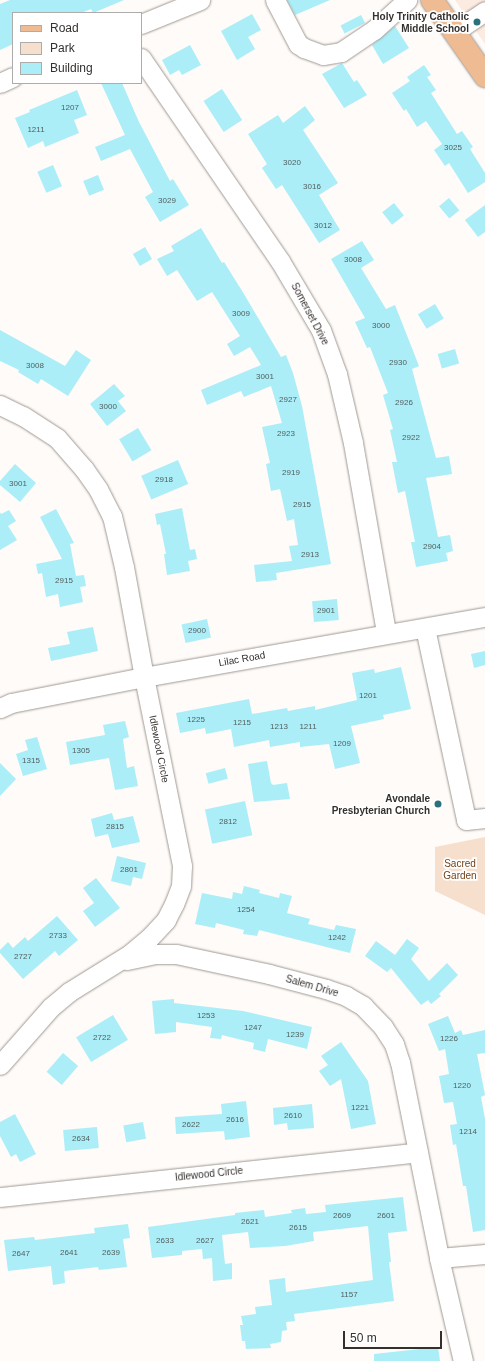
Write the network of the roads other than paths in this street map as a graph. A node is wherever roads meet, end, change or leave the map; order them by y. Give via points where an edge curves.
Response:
1 (200, 0) edge
2 (275, 0) edge
3 (407, 0) edge
4 (432, 0) edge
5 (485, 11) edge
6 (142, 24) edge
7 (454, 32) junction
8 (142, 59) edge
9 (485, 76) edge
10 (12, 77) edge
11 (0, 82) edge
12 (0, 405) edge
13 (485, 617) edge
14 (425, 628) junction
15 (386, 634) junction
16 (144, 677) junction
17 (0, 708) edge
18 (485, 818) edge
19 (114, 964) junction
20 (0, 1065) edge
21 (418, 1152) junction
22 (0, 1197) edge
23 (485, 1254) edge
24 (439, 1258) junction
25 (463, 1361) edge

1 - 6 street
2 - 3 street via 298,44 323,55 341,52 374,30
4 - 7 main road
5 - 7 street
7 - 9 main road
8 - 15 street, Somerset Drive via 280,261 321,330 337,374 353,443
10 - 11 street
12 - 16 street, Idlewood Circle via 23,416 57,438 84,468 98,489 112,516 118,537
13 - 14 street, Lilac Road
14 - 15 street, Lilac Road
14 - 18 street via 466,820
15 - 16 street, Lilac Road
16 - 17 street, Lilac Road via 11,703
16 - 19 street, Idlewood Circle via 182,866 181,886 166,920 149,938
19 - 20 street, Idlewood Circle via 69,992 51,1007
19 - 21 street, Salem Drive via 145,955 176,954 326,989 363,1006 384,1027 394,1044 409,1100
21 - 22 street, Idlewood Circle
21 - 24 street, Salem Drive
23 - 24 street
24 - 25 street, Salem Drive

